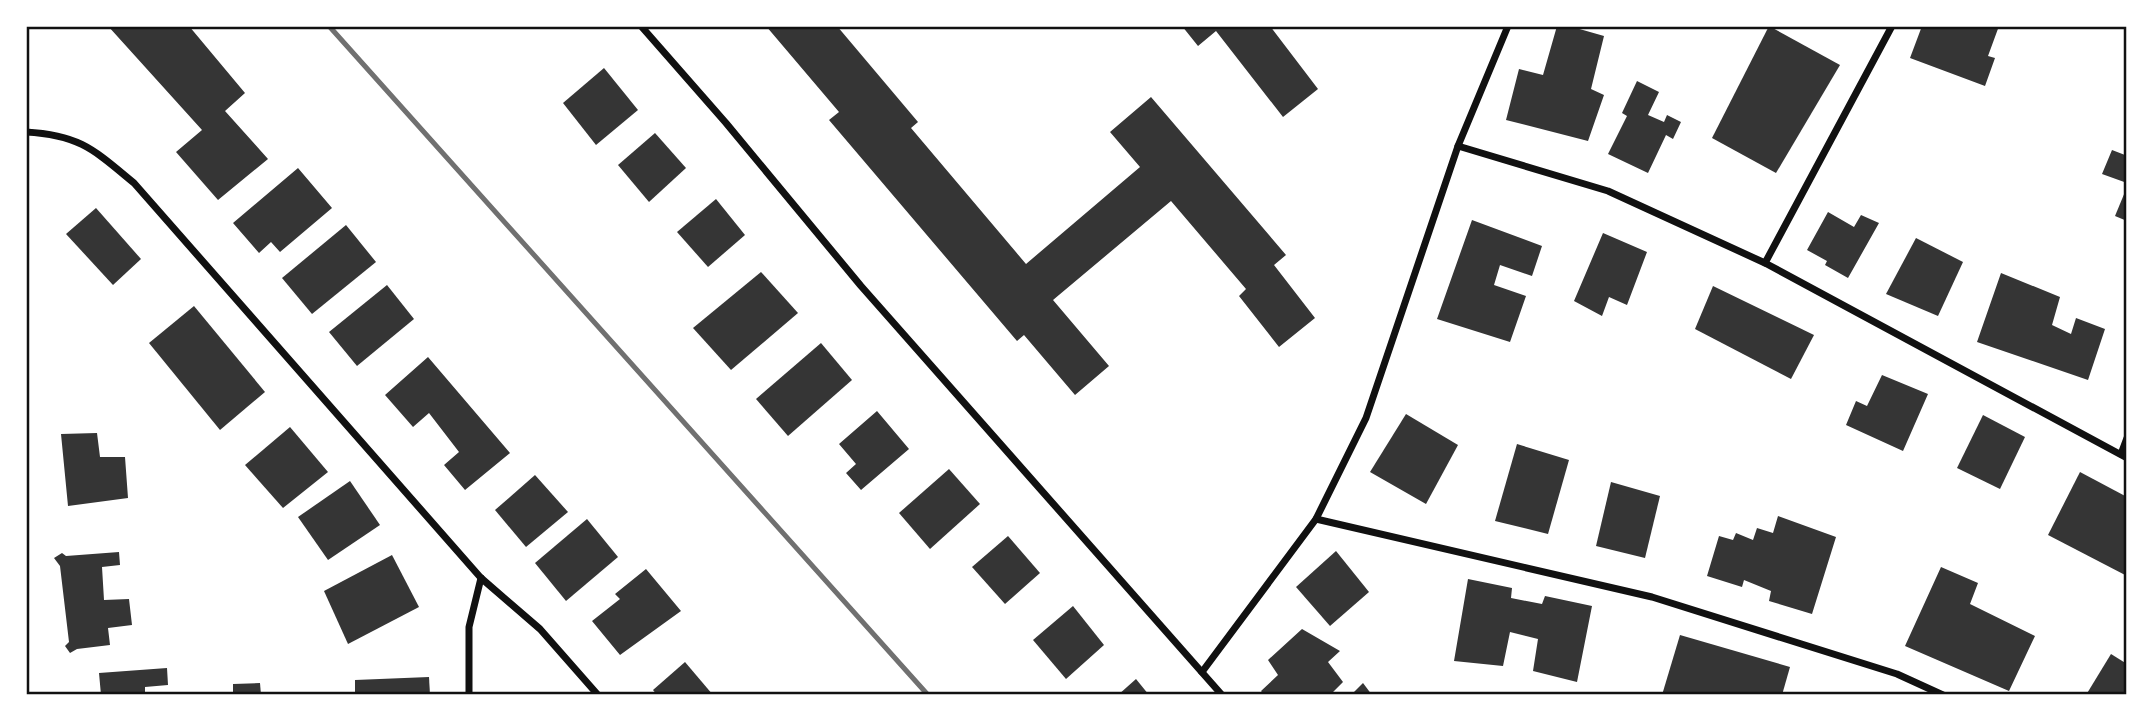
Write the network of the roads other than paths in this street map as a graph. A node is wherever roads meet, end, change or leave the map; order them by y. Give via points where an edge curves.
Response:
1 (641, 26) edge
2 (1508, 26) edge
3 (1892, 26) edge
4 (26, 132) edge
5 (1458, 146) junction
6 (1765, 263) junction
7 (2127, 438) edge
8 (2124, 456) edge
9 (1316, 519) junction
10 (481, 578) junction
11 (1202, 672) junction
12 (469, 695) edge
13 (598, 695) edge
14 (1222, 695) edge
15 (1942, 695) edge

1 - 11 street via 860,286
2 - 5 street
3 - 6 street
4 - 10 street via 70,137 134,183
5 - 6 street via 1608,191
5 - 9 street via 1366,418
6 - 8 street
7 - 8 street
9 - 11 street
9 - 15 street via 1652,597 1897,674
10 - 12 street via 469,627
10 - 13 street via 540,629
11 - 14 street

